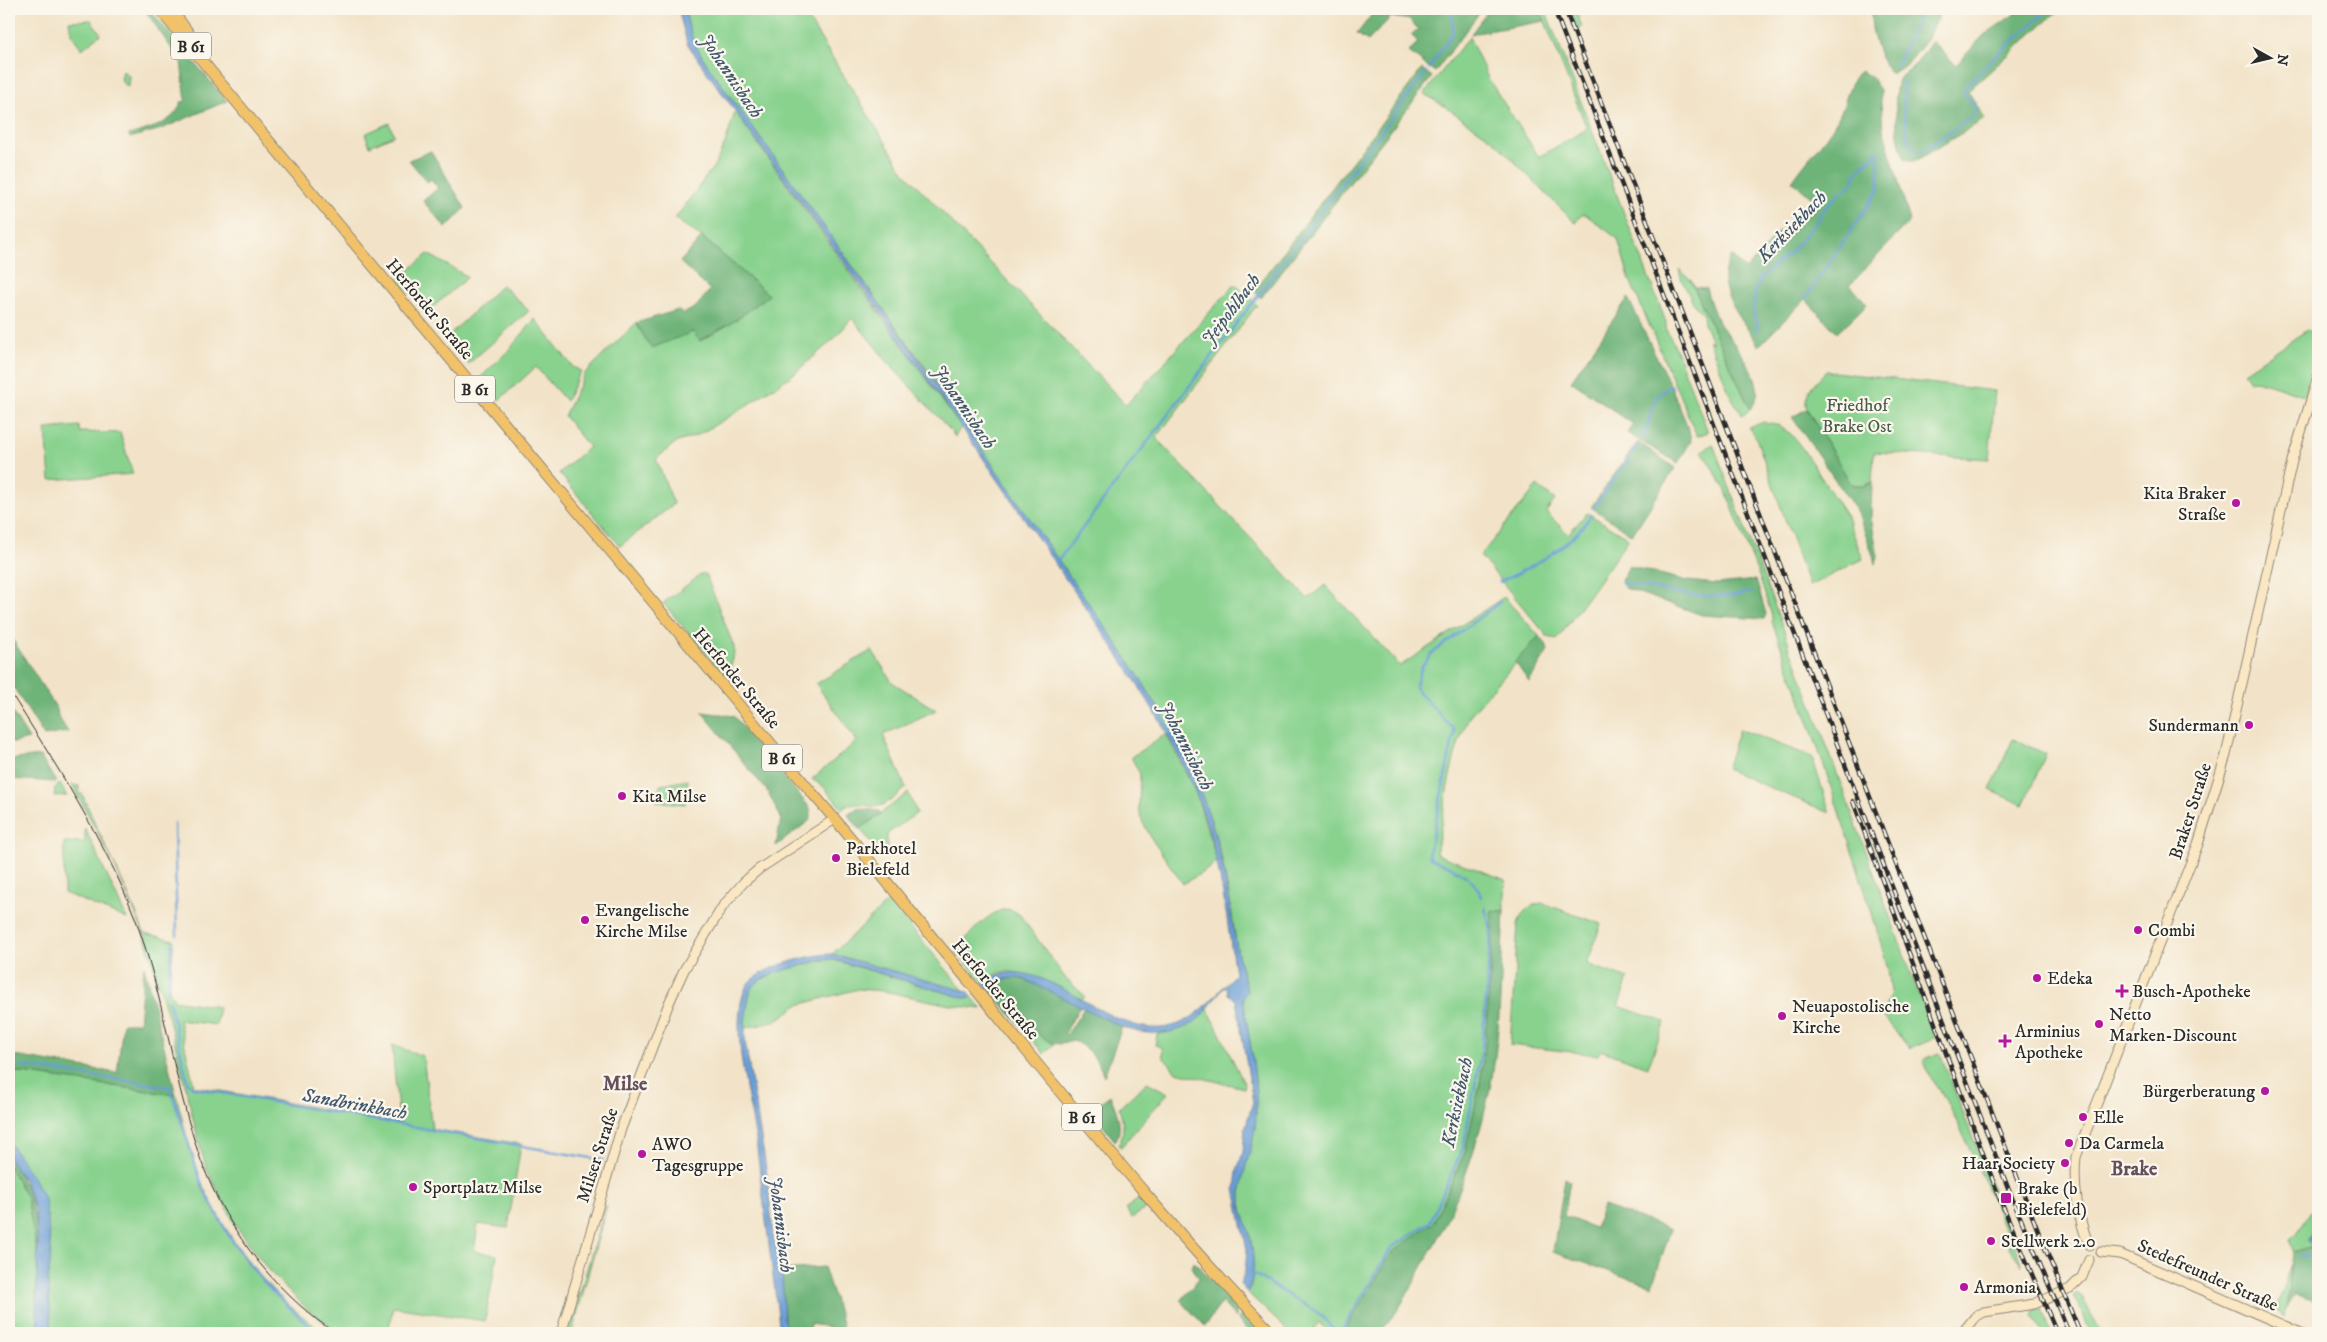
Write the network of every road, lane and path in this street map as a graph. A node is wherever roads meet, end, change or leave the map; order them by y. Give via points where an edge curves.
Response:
1 (159, 9) edge
2 (171, 9) edge
3 (222, 84) junction
4 (2318, 376) edge
5 (835, 819) junction
6 (2089, 1245) junction
7 (2101, 1252) junction
8 (2089, 1260) junction
9 (561, 1333) edge
10 (1272, 1333) edge
11 (1962, 1333) edge
12 (2301, 1333) edge

1 - 3 main road, Herforder Straße / B 61
2 - 3 main road, Herforder Straße / B 61
3 - 5 main road, Herforder Straße / B 61
4 - 6 main road, Braker Straße via 2292,461 2216,792 2076,1158 2081,1220
5 - 9 main road, Milser Straße via 744,882 723,906 679,979 622,1129
5 - 10 main road, Herforder Straße / B 61 via 1182,1236
6 - 7 main road via 2097,1245
6 - 8 main road via 2085,1253
7 - 8 main road via 2098,1258
7 - 12 main road, Stedefreunder Straße via 2120,1254
8 - 11 main road via 2082,1277 2070,1289 2034,1304 1984,1312 1975,1317

